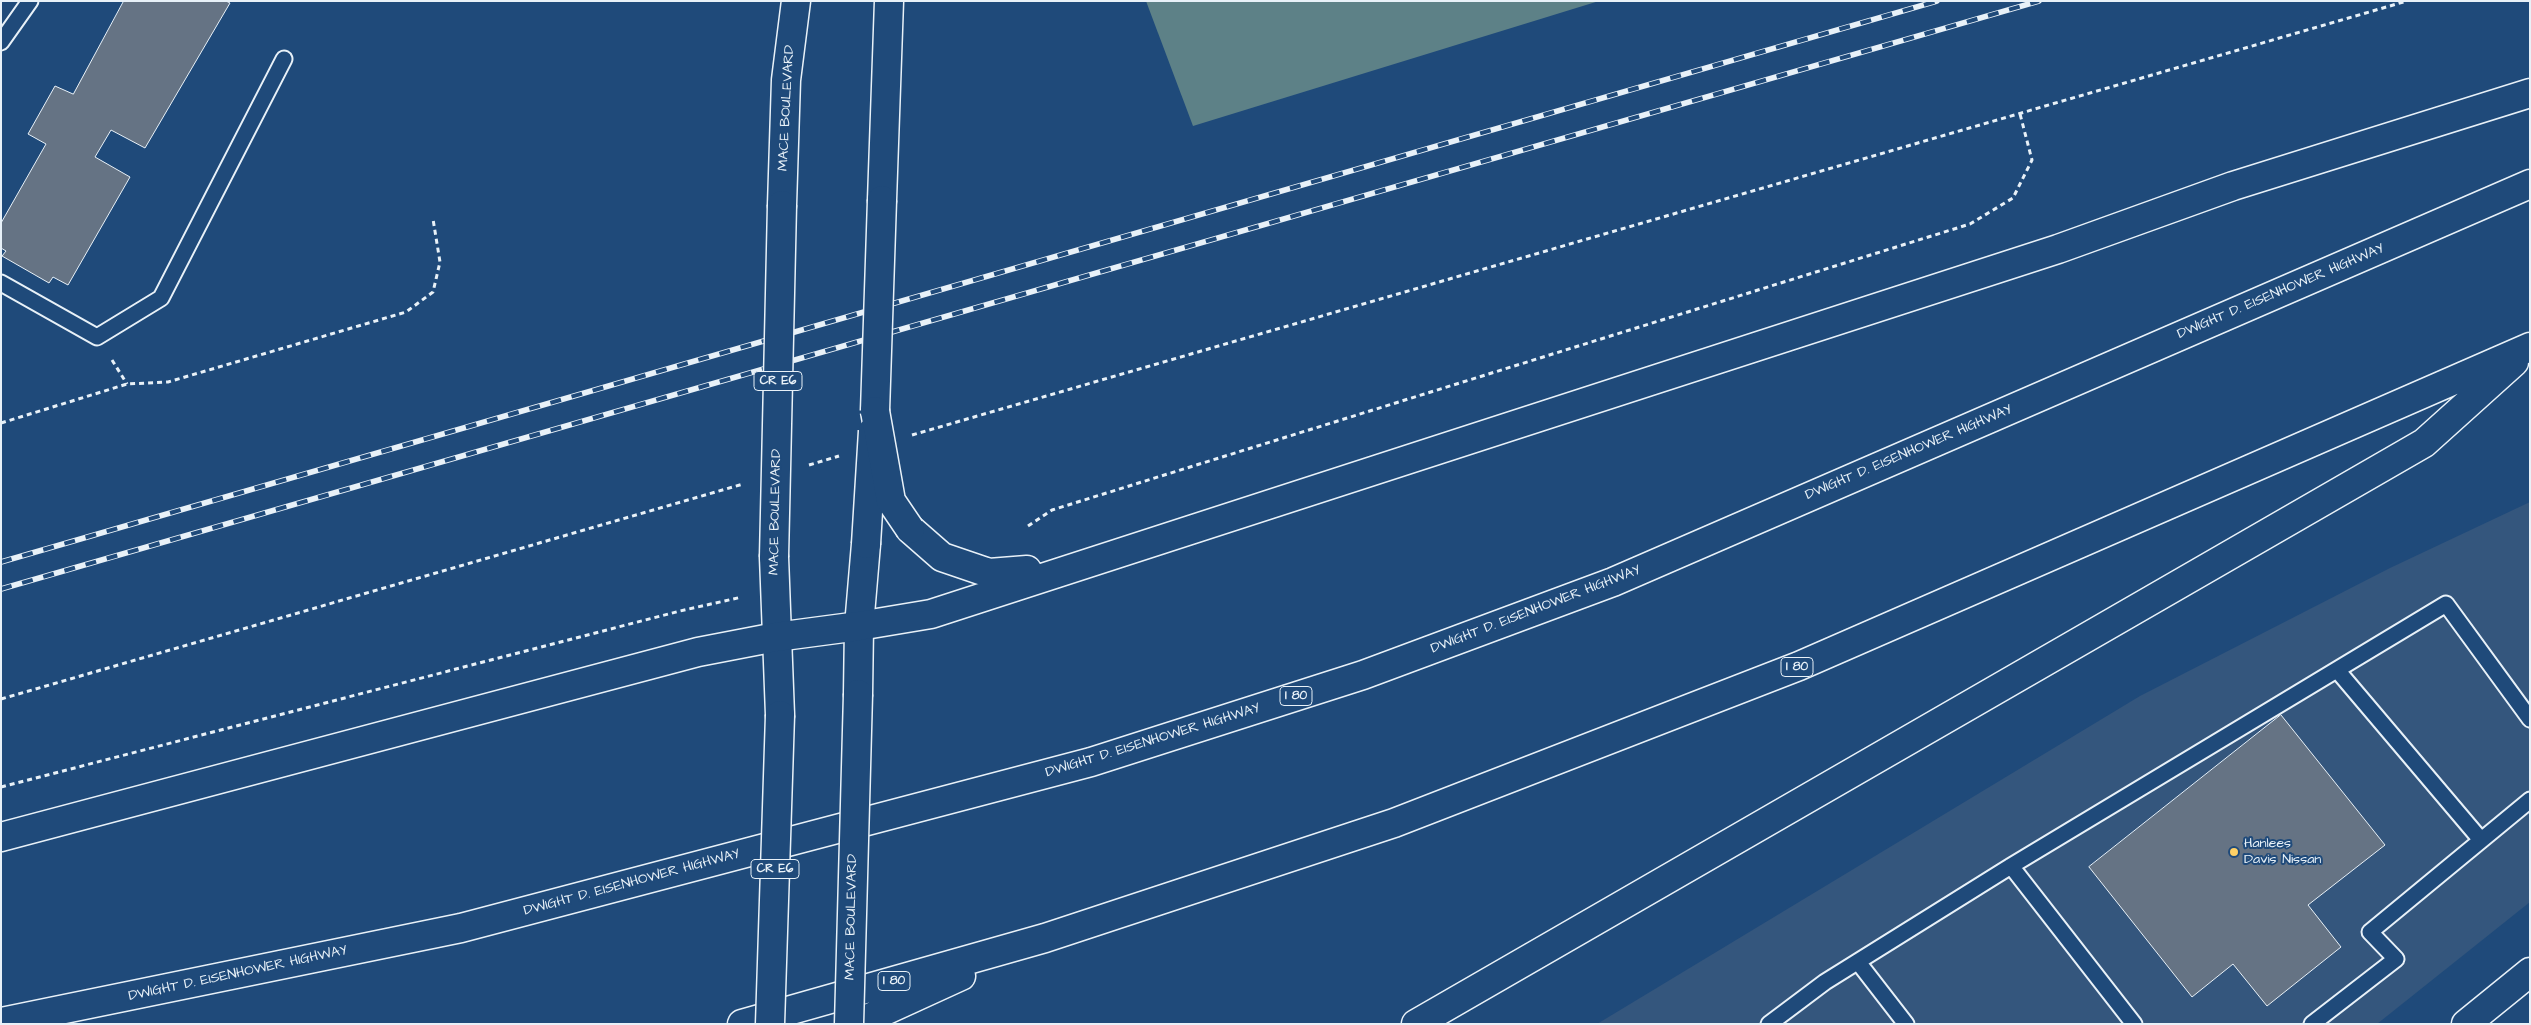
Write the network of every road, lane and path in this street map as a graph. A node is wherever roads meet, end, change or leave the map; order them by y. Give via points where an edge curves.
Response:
1 (30, 1) edge
2 (796, 1) edge
3 (889, 1) edge
4 (2407, 1) edge
5 (1, 42) edge
6 (284, 59) dead end
7 (2530, 93) edge
8 (2020, 114) junction
9 (2530, 184) edge
10 (433, 219) dead end
11 (1, 283) edge
12 (2530, 347) edge
13 (875, 411) junction
14 (1, 423) edge
15 (910, 436) dead end
16 (843, 455) dead end
17 (805, 466) dead end
18 (748, 483) dead end
19 (1028, 526) dead end
20 (1074, 566) junction
21 (775, 590) junction
22 (859, 626) junction
23 (776, 637) junction
24 (2337, 670) junction
25 (1, 699) edge
26 (2530, 719) edge
27 (1, 787) edge
28 (2530, 800) edge
29 (1, 837) edge
30 (2481, 840) junction
31 (2011, 866) junction
32 (1045, 938) junction
33 (1858, 962) junction
34 (2530, 972) edge
35 (1, 1022) edge
36 (742, 1024) edge
37 (770, 1024) edge
38 (849, 1024) edge
39 (856, 1024) edge
40 (1416, 1024) edge
41 (1769, 1024) edge
42 (1906, 1024) edge
43 (2134, 1024) edge
44 (2312, 1024) edge
45 (2466, 1024) edge

1 - 5 lane
2 - 21 main road, MACE BOULEVARD / CR E6, bridge via 786,80
3 - 13 main road, MACE BOULEVARD, bridge
4 - 8 path
6 - 11 lane via 161,298 97,337
7 - 20 main road via 2233,186 2048,252
8 - 15 path
8 - 19 path via 2032,160 2013,198 1970,224 1052,510
9 - 35 main road, DWIGHT D. EISENHOWER HIGHWAY / I 80 via 1613,582 1363,675 1091,762 461,928
10 - 14 path via 440,262 433,292 406,312 168,382 127,384
12 - 32 main road, I 80 via 1799,666 1394,823
12 - 40 main road via 2424,443
13 - 20 main road, bridge via 891,501 910,529 942,557 989,574
13 - 22 main road, MACE BOULEVARD, bridge
16 - 17 path
18 - 25 path
20 - 22 main road via 917,617
21 - 23 main road, MACE BOULEVARD / CR E6
21 - 27 path via 680,611
22 - 23 main road
22 - 38 main road, MACE BOULEVARD, bridge
23 - 29 main road via 698,652
23 - 37 main road, MACE BOULEVARD / CR E6, bridge via 780,715
24 - 26 lane via 2446,604
24 - 30 lane
24 - 31 lane
28 - 30 lane
30 - 44 lane via 2370,932 2396,959
31 - 33 lane
31 - 43 lane
32 - 36 main road, I 80
32 - 39 main road
33 - 41 lane via 1824,982
33 - 42 lane
34 - 45 main road

